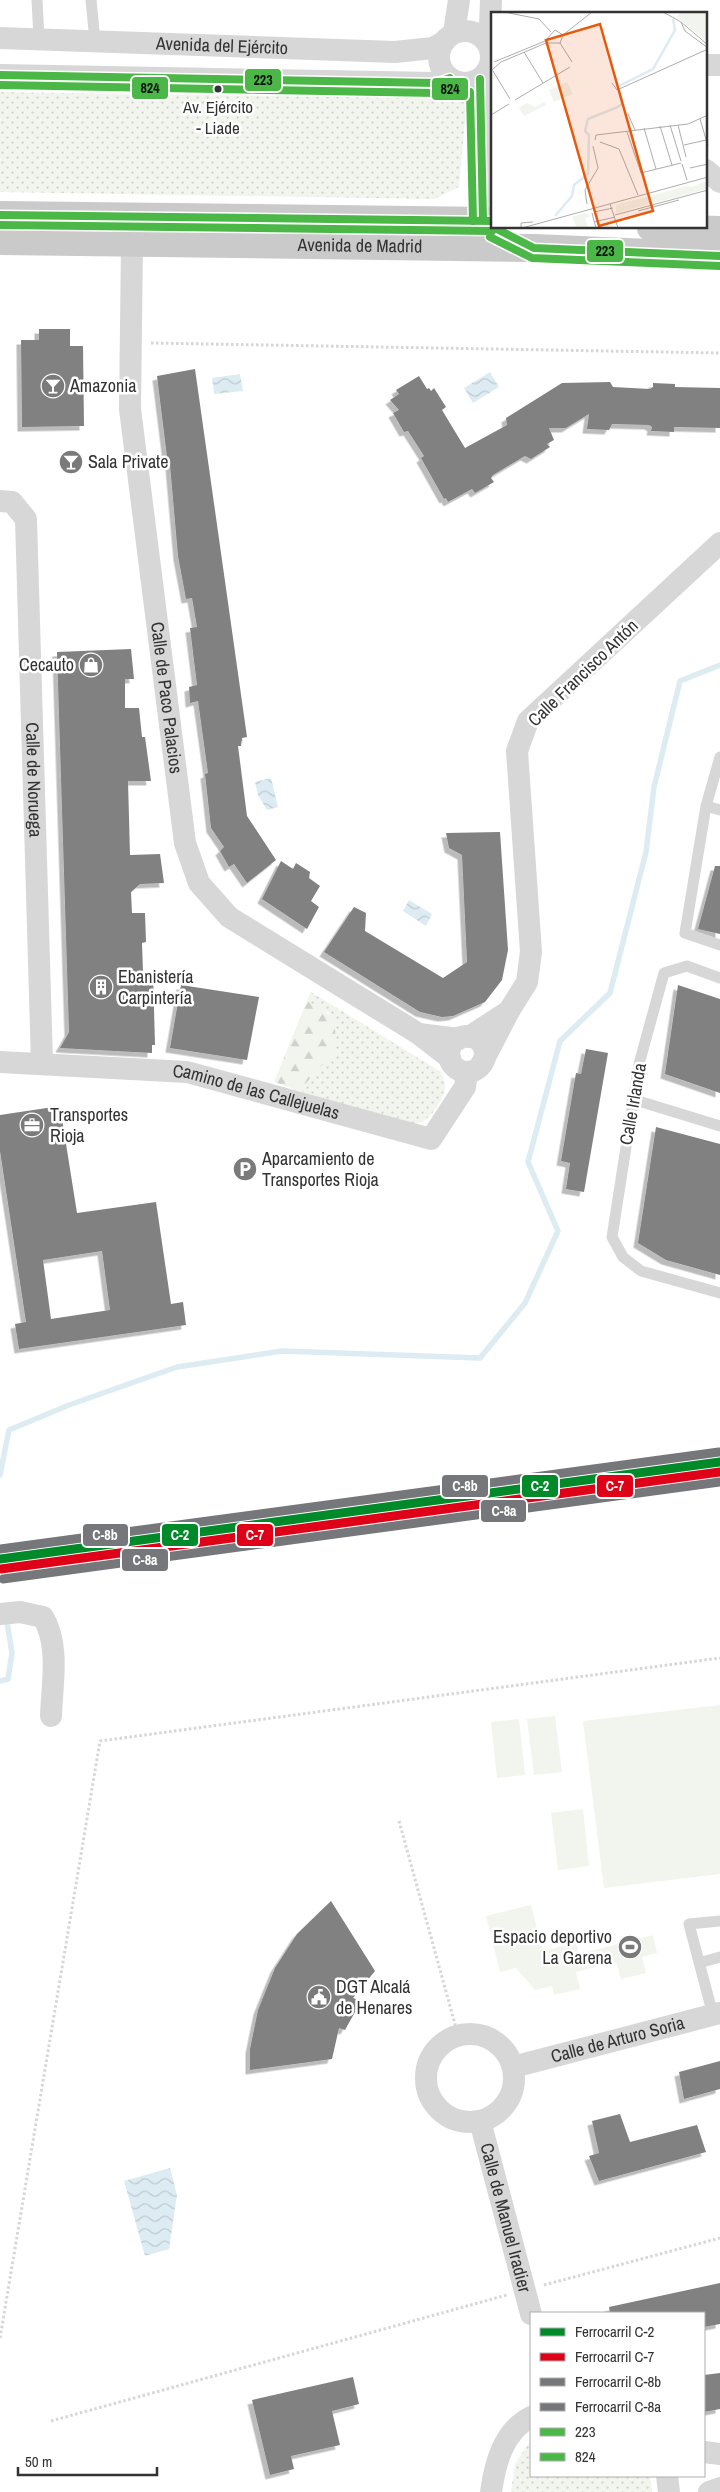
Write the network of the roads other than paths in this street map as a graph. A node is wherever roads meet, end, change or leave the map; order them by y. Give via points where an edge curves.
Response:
1 (37, 0) edge
2 (91, 0) edge
3 (459, 0) edge
4 (491, 0) edge
5 (449, 37) junction
6 (0, 38) edge
7 (39, 38) junction
8 (95, 41) junction
9 (488, 60) edge
10 (0, 74) edge
11 (450, 78) junction
12 (488, 169) edge
13 (708, 172) edge
14 (720, 182) edge
15 (0, 215) edge
16 (491, 224) edge
17 (500, 229) edge
18 (656, 229) edge
19 (0, 241) edge
20 (718, 242) edge
21 (132, 244) junction
22 (534, 248) junction
23 (6, 502) edge
24 (720, 543) edge
25 (720, 757) edge
26 (706, 806) junction
27 (720, 810) edge
28 (720, 945) edge
29 (720, 978) edge
30 (509, 1011) junction
31 (459, 1045) junction
32 (0, 1062) edge
33 (42, 1063) junction
34 (475, 1068) junction
35 (632, 1099) junction
36 (720, 1126) edge
37 (720, 1294) edge
38 (0, 1614) edge
39 (51, 1716) dead end
40 (720, 1920) edge
41 (720, 1957) edge
42 (699, 1963) junction
43 (716, 2014) edge
44 (513, 2067) junction
45 (480, 2121) junction
46 (530, 2312) edge
47 (530, 2418) edge
48 (705, 2452) edge
49 (720, 2454) edge
50 (667, 2477) edge
51 (720, 2488) edge
52 (491, 2492) edge
53 (669, 2492) edge
54 (709, 2492) edge

1 - 7 lane
2 - 8 lane
3 - 5 street
4 - 9 street
5 - 8 street, Avenida del Ejército via 433,48 395,52
5 - 9 street via 471,31
5 - 11 street via 439,51 439,61
6 - 7 street, Avenida del Ejército
7 - 8 street, Avenida del Ejército
9 - 11 street via 465,83
9 - 12 street
10 - 11 street, Avenida del Ejército via 436,83
12 - 16 street
13 - 14 street
15 - 16 main road, Avenida de Madrid
17 - 22 street
18 - 20 main road, Avenida de Madrid
19 - 21 main road, Avenida de Madrid
20 - 22 main road, Avenida de Madrid
21 - 22 main road, Avenida de Madrid
21 - 31 street, Calle de Paco Palacios via 130,409 185,843 198,883 229,918 419,1034
23 - 33 street, Calle de Noruega via 26,520
24 - 30 street, Calle Francisco Antón via 528,721 517,752 531,952 527,982
25 - 26 lane
26 - 27 lane
26 - 28 lane via 685,933
29 - 35 lane, Calle Irlanda via 687,966 664,973
30 - 31 street
30 - 34 street, Calle Francisco Antón
31 - 34 street via 458,1070
31 - 34 street via 475,1039 483,1047 484,1058
32 - 33 street, Camino de las Callejuelas
33 - 34 street, Camino de las Callejuelas via 187,1072 431,1139
35 - 36 lane
35 - 37 lane, Calle Irlanda via 612,1238 623,1257 641,1271
38 - 39 street via 20,1612 43,1616 50,1628 53,1651
40 - 42 lane via 689,1924
41 - 42 lane
42 - 43 lane
43 - 44 street, Calle de Arturo Soria
44 - 45 street via 515,2081 504,2107
44 - 45 street via 508,2054 486,2036 458,2035 434,2052 427,2066 430,2096 438,2108 451,2117 465,2122
45 - 46 street, Calle de Manuel Iradier
47 - 52 street via 508,2438 495,2465
48 - 49 street
50 - 53 street
51 - 54 street

